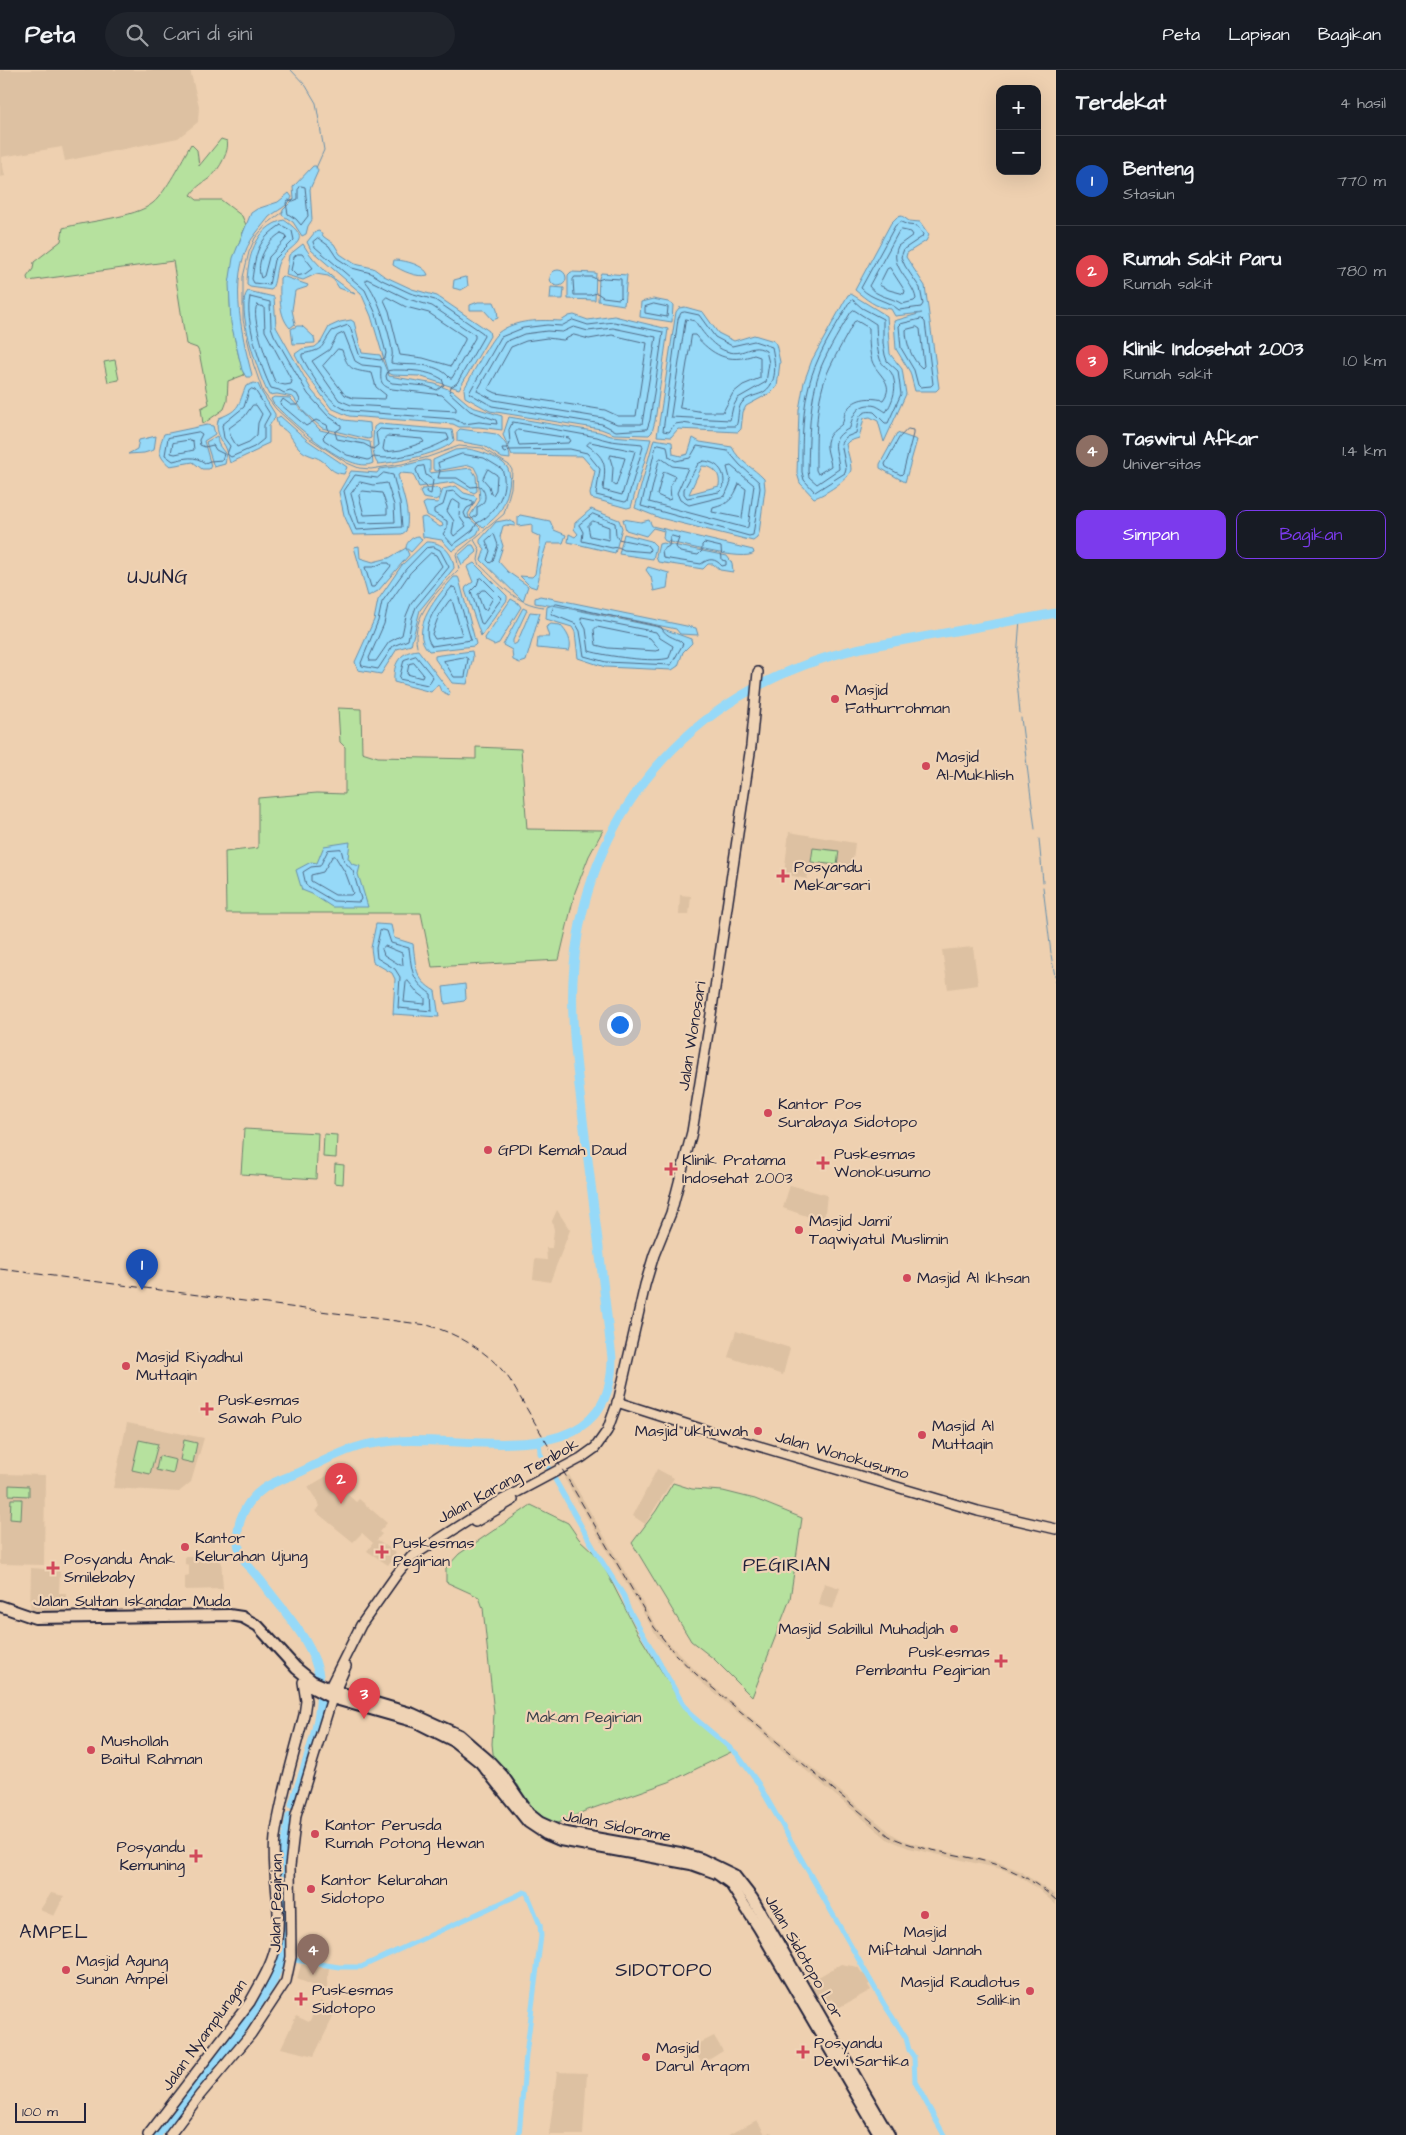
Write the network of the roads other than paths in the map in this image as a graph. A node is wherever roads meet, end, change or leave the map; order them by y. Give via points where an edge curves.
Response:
1 (757, 677) dead end
2 (619, 1401) junction
3 (1056, 1529) edge
4 (0, 1606) edge
5 (0, 1613) edge
6 (303, 1682) junction
7 (325, 1691) junction
8 (729, 1876) junction
9 (148, 2135) edge
10 (170, 2135) edge
11 (880, 2135) edge
12 (888, 2135) edge

1 - 2 main road, Jalan Wonosari via 726,920 690,1141 671,1213 645,1285
2 - 3 main road, Jalan Wonokusumo via 978,1511
2 - 7 main road, Jalan Karang Tembok via 612,1435 604,1447 483,1514 429,1548 410,1566
4 - 7 highway, Jalan Sultan Iskandar Muda via 34,1618 229,1614 242,1617 258,1626 296,1668
5 - 6 highway, Jalan Sultan Iskandar Muda via 34,1625 240,1623 254,1632
6 - 7 highway, Jalan Sultan Iskandar Muda
6 - 9 main road, Jalan Nyamplungan via 304,1715 275,1837 276,1948 250,2002
7 - 8 highway, Jalan Sidorame via 416,1722 454,1741 480,1762 528,1822 546,1834 560,1840 701,1859
7 - 10 main road, Jalan Pegirian via 296,1815 290,1866 291,1959 286,1981
8 - 11 highway, Jalan Sidotopo Lor via 730,1883
8 - 12 highway, Jalan Sidotopo Lor via 752,1898

